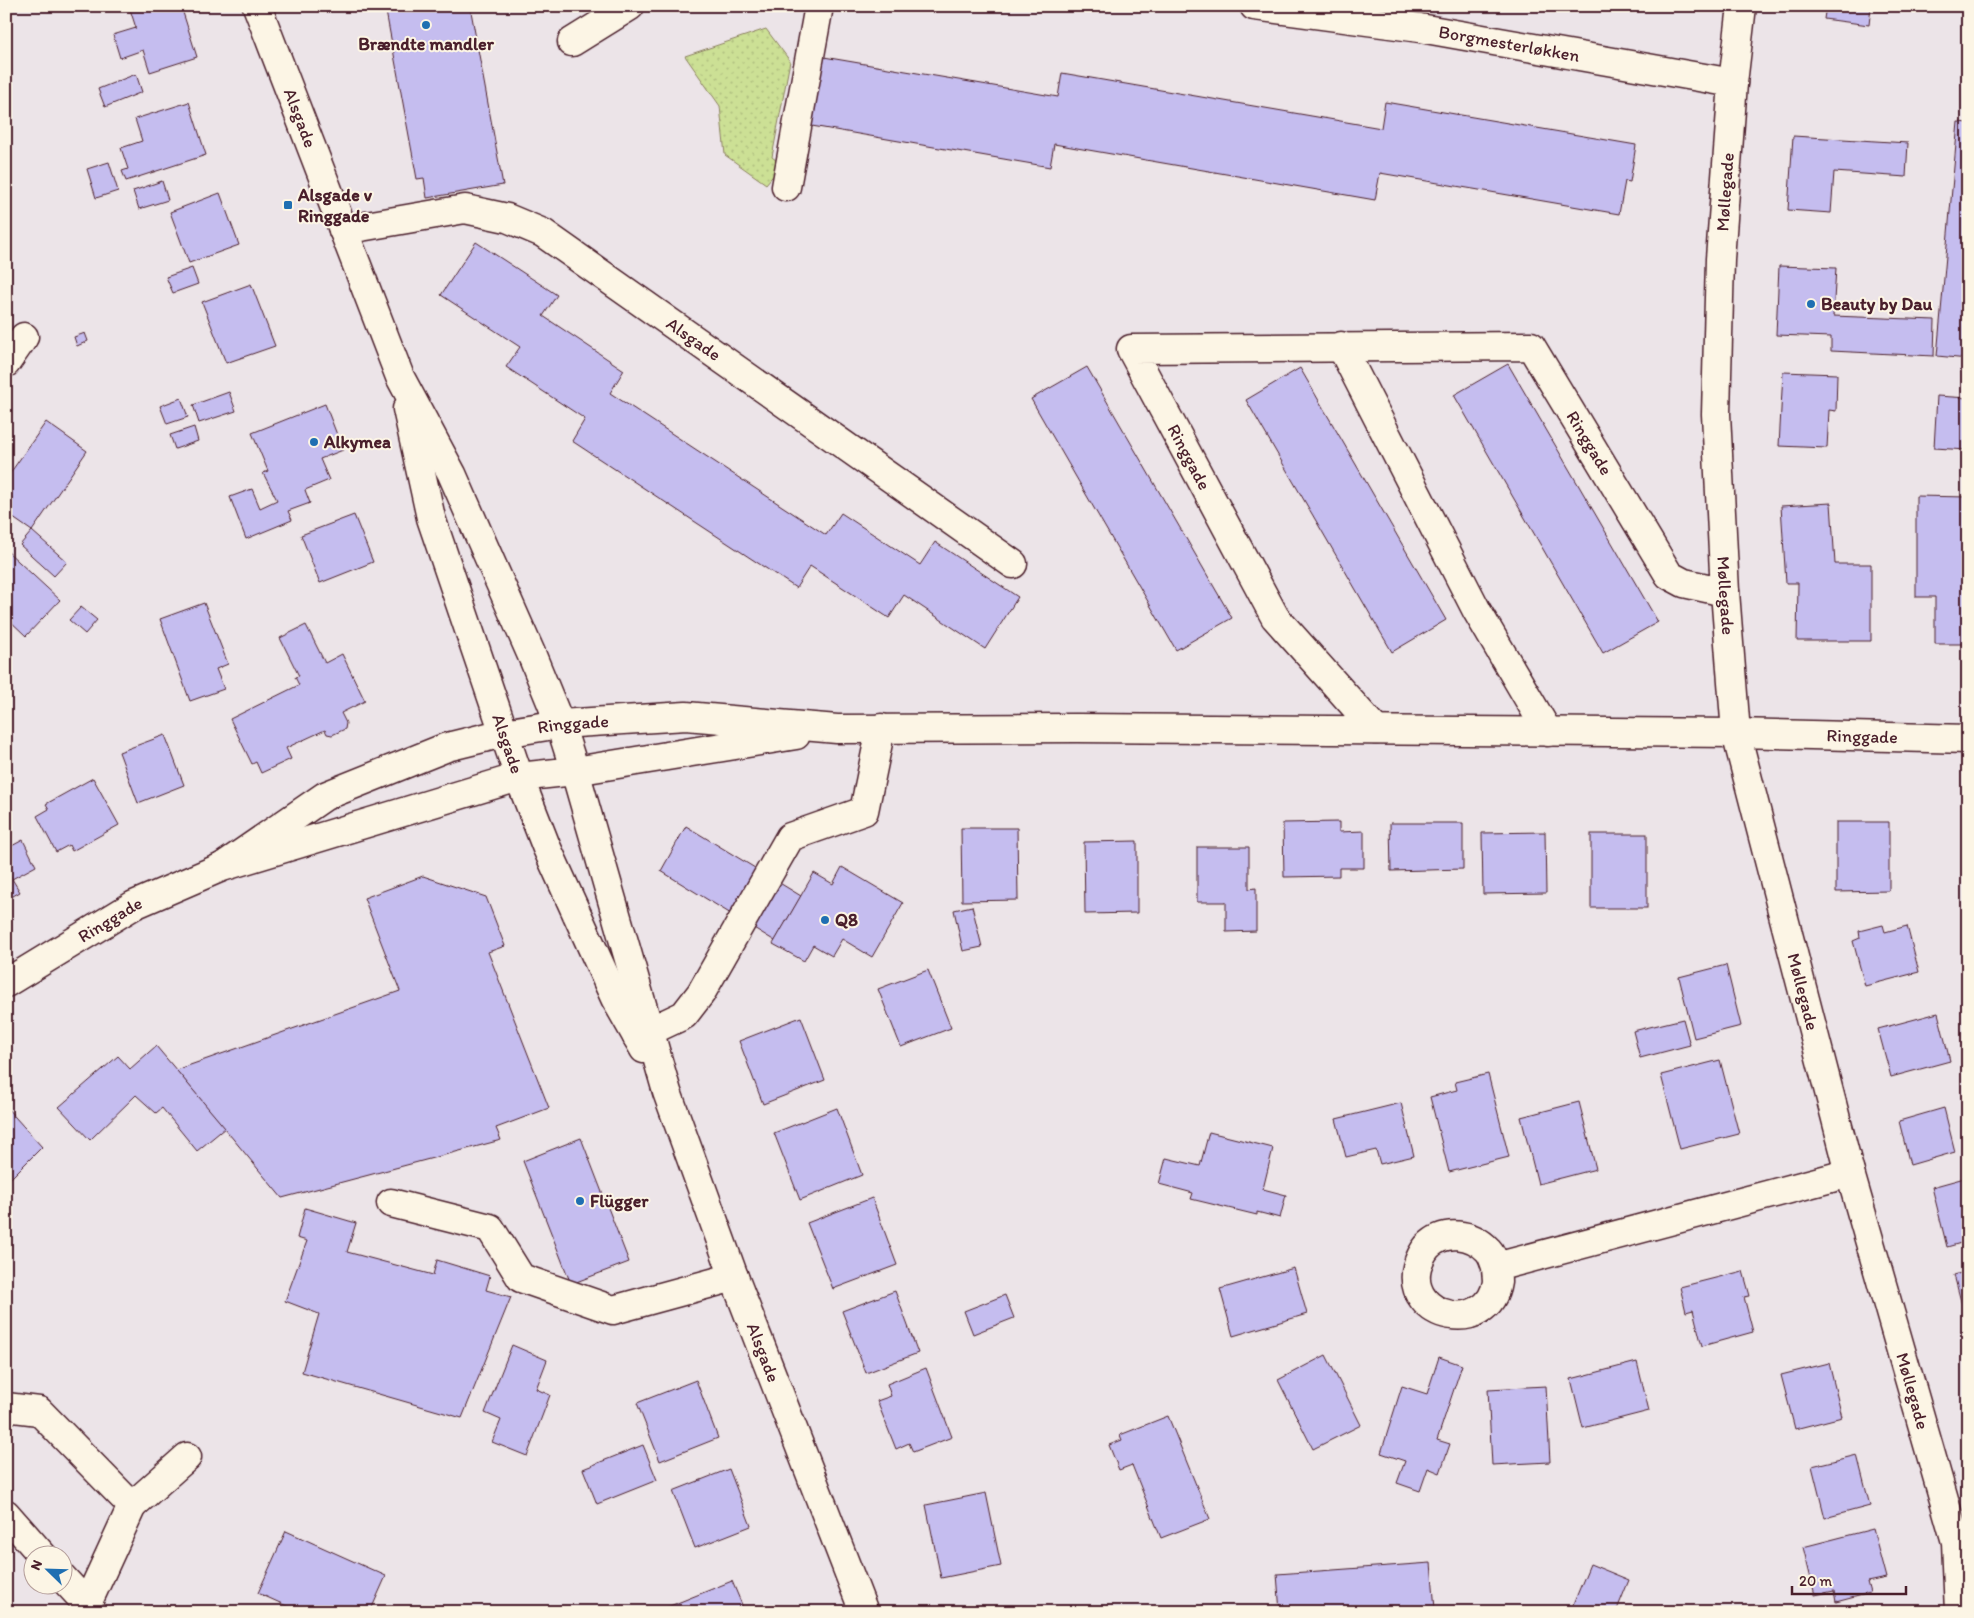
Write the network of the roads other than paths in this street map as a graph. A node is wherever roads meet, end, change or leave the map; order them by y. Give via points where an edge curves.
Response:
1 (256, 6) edge
2 (630, 6) edge
3 (819, 6) edge
4 (1254, 6) edge
5 (1742, 6) edge
6 (572, 42) dead end
7 (1733, 83) junction
8 (786, 187) dead end
9 (343, 230) junction
10 (24, 337) dead end
11 (1341, 346) junction
12 (6, 362) edge
13 (400, 377) junction
14 (1013, 564) dead end
15 (1725, 592) junction
16 (560, 724) junction
17 (881, 728) junction
18 (837, 729) junction
19 (1376, 730) junction
20 (1548, 732) junction
21 (504, 733) junction
22 (1736, 733) junction
23 (1968, 739) edge
24 (575, 771) junction
25 (519, 777) junction
26 (222, 867) junction
27 (6, 983) edge
28 (643, 1034) junction
29 (1850, 1173) junction
30 (391, 1203) dead end
31 (1496, 1267) dead end
32 (734, 1277) junction
33 (7, 1408) edge
34 (187, 1457) dead end
35 (132, 1506) junction
36 (6, 1514) edge
37 (34, 1546) edge
38 (72, 1590) edge
39 (85, 1608) edge
40 (864, 1612) edge
41 (1959, 1612) edge

1 - 9 street, Alsgade
2 - 6 street
3 - 8 street
4 - 7 street, Borgmesterløkken via 1420,28
5 - 7 street, Møllegade
7 - 15 street, Møllegade via 1720,259 1716,414
9 - 13 street, Alsgade
9 - 14 street, Alsgade via 465,209 507,218 544,233
10 - 12 street
11 - 15 street, Ringgade via 1531,346 1669,575 1684,583
11 - 19 street, Ringgade via 1131,349 1275,617
11 - 20 street via 1477,611
13 - 16 street, Alsgade via 452,474
13 - 21 street, Alsgade via 431,518
15 - 22 street, Møllegade
16 - 18 street, Ringgade via 686,716
16 - 21 street, Ringgade
16 - 24 street, Alsgade
17 - 18 street, Ringgade
17 - 19 street, Ringgade
17 - 28 street via 864,811 790,837 701,993 684,1014
18 - 24 street, Ringgade
19 - 20 street, Ringgade
20 - 22 street, Ringgade
21 - 25 street, Alsgade
21 - 26 street, Ringgade via 446,747 325,796
22 - 23 street, Ringgade
22 - 29 street, Møllegade
24 - 25 street, Ringgade
24 - 28 street, Alsgade
25 - 26 street, Ringgade
25 - 28 street, Alsgade via 546,846 615,998
26 - 27 street, Ringgade via 134,905
28 - 32 street, Alsgade
29 - 31 street
29 - 41 street, Møllegade via 1956,1542
30 - 32 street via 490,1228 521,1278 613,1310
32 - 40 street, Alsgade
33 - 35 street via 38,1411
34 - 35 street
35 - 39 street
36 - 37 street
38 - 39 street

